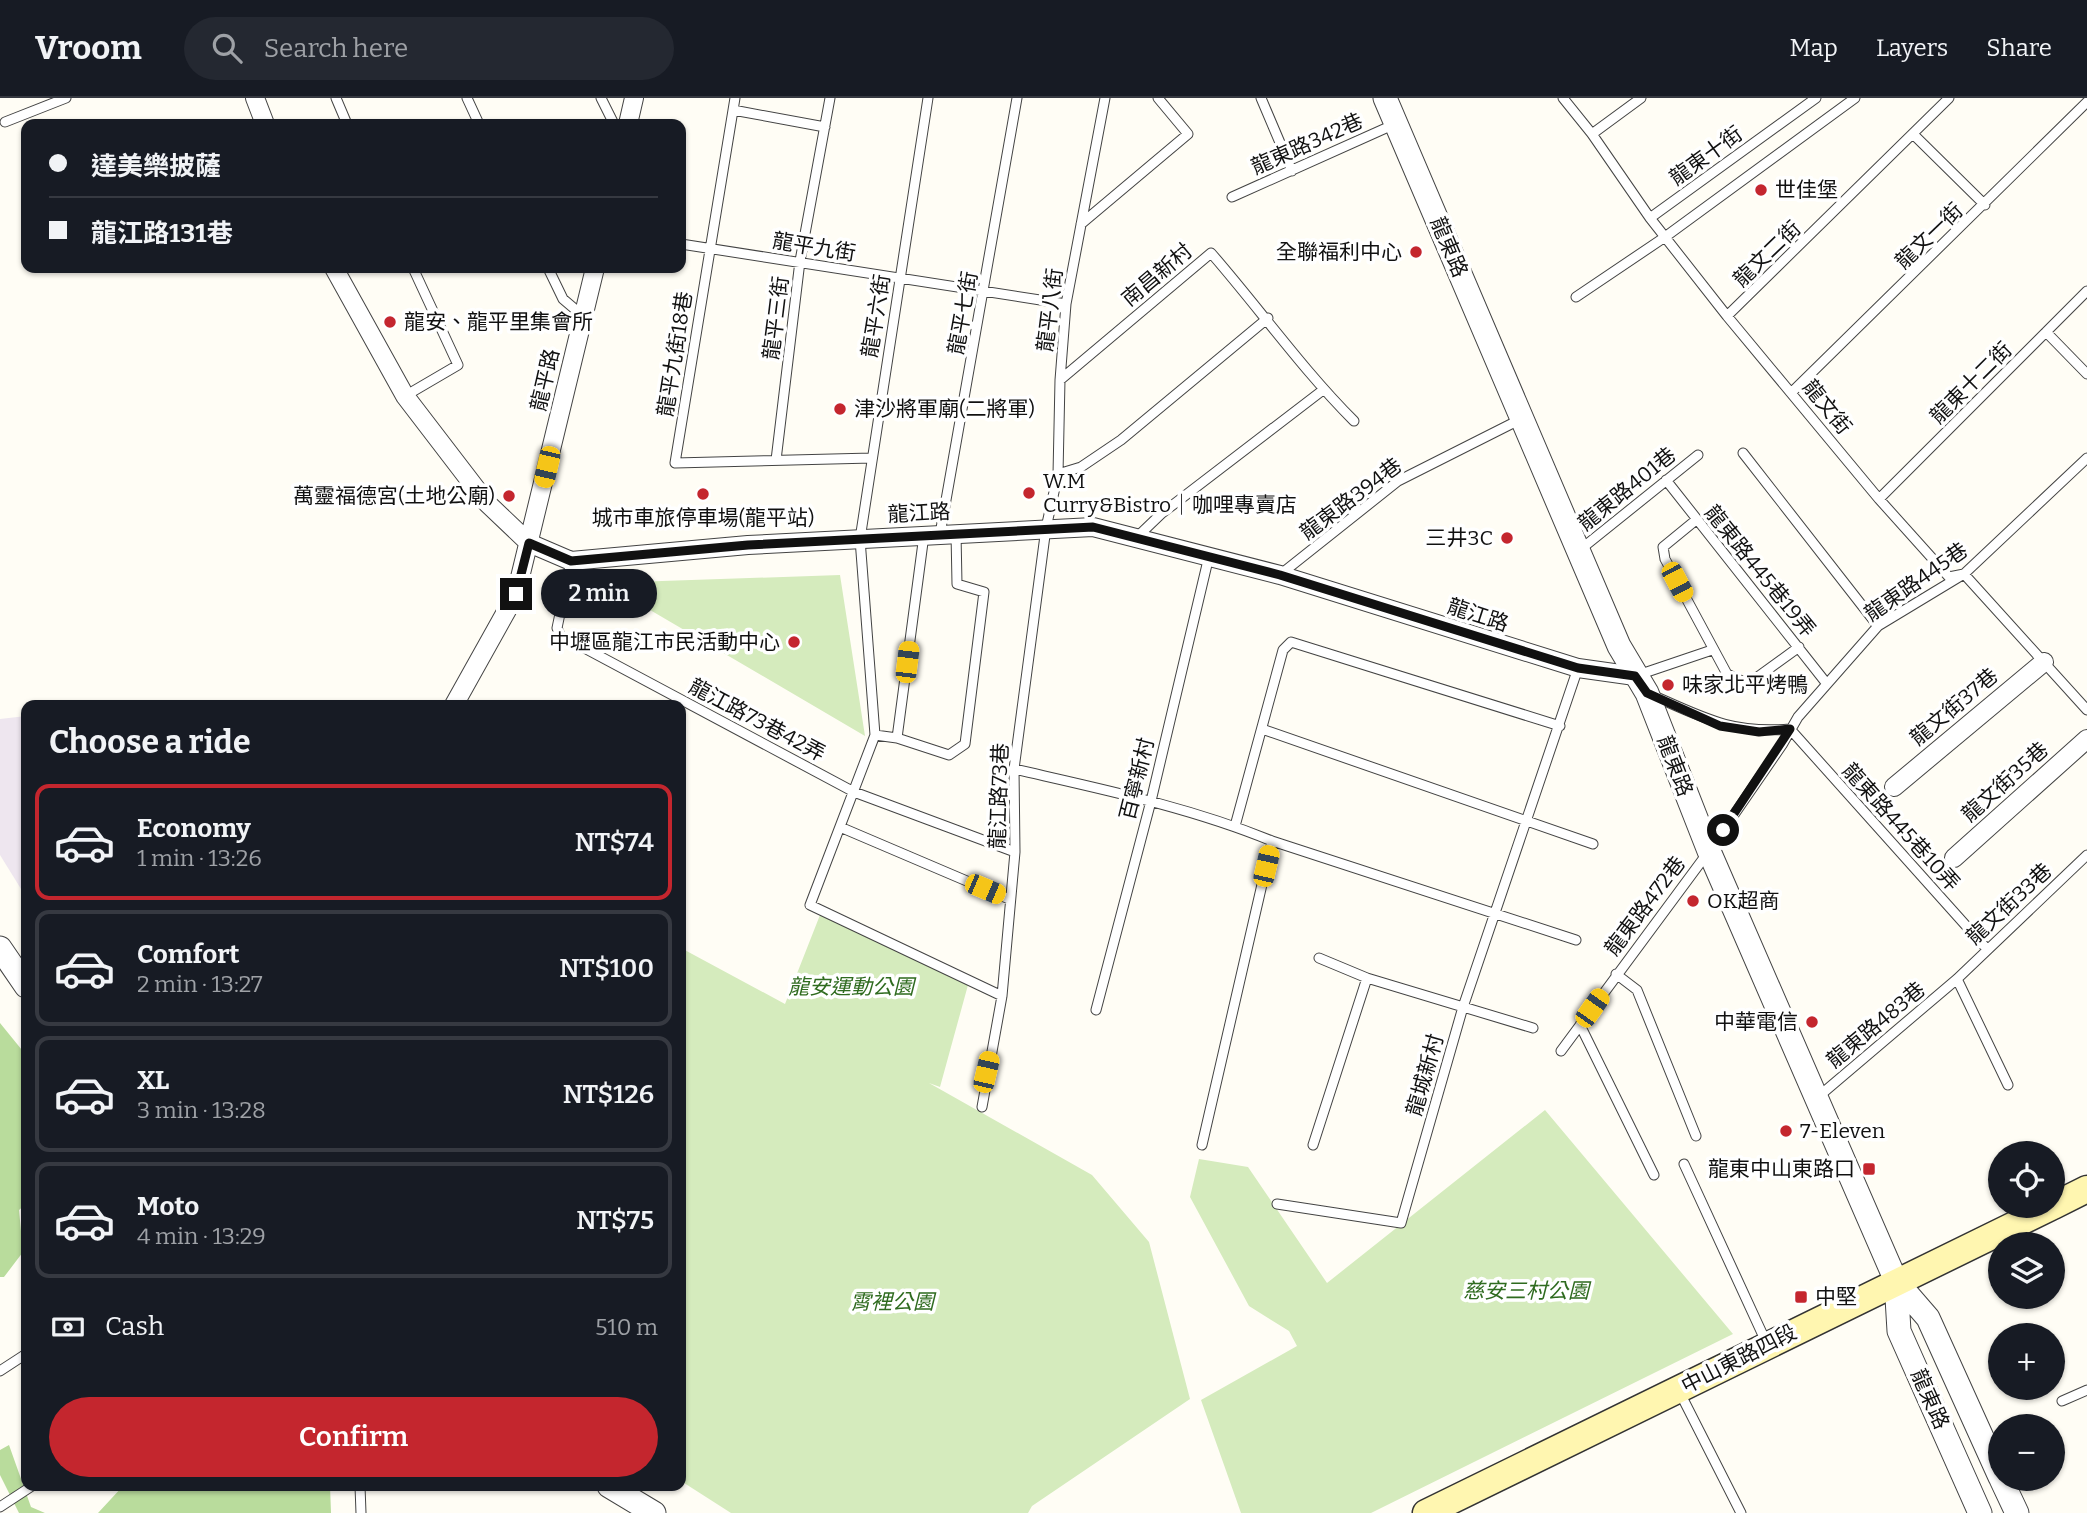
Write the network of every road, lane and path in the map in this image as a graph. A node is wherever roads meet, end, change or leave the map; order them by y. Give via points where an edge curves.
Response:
1 (66, 98) edge
2 (255, 98) edge
3 (336, 98) edge
4 (467, 98) edge
5 (601, 98) edge
6 (634, 98) edge
7 (735, 98) edge
8 (830, 98) edge
9 (928, 98) edge
10 (1017, 98) edge
11 (1105, 98) edge
12 (1158, 98) edge
13 (1261, 98) edge
14 (1385, 98) edge
15 (1563, 98) edge
16 (1641, 98) edge
17 (1816, 98) edge
18 (1855, 98) edge
19 (1949, 98) edge
20 (2087, 102) edge
21 (733, 110) junction
22 (263, 119) edge
23 (345, 119) edge
24 (477, 119) edge
25 (612, 119) edge
26 (629, 119) edge
27 (5, 122) dead end
28 (1396, 123) junction
29 (825, 127) junction
30 (1592, 134) junction
31 (1914, 135) junction
32 (1292, 171) junction
33 (1232, 197) dead end
34 (1985, 205) junction
35 (1650, 218) junction
36 (1081, 224) junction
37 (1665, 237) junction
38 (686, 245) edge
39 (711, 250) junction
40 (800, 261) junction
41 (337, 273) edge
42 (415, 273) edge
43 (550, 273) edge
44 (594, 273) edge
45 (899, 278) junction
46 (986, 289) junction
47 (2087, 292) edge
48 (1576, 297) dead end
49 (1066, 304) junction
50 (583, 316) junction
51 (1727, 316) junction
52 (1268, 318) junction
53 (2046, 332) junction
54 (2087, 374) edge
55 (1060, 380) junction
56 (1323, 390) junction
57 (1793, 392) junction
58 (405, 396) junction
59 (1523, 418) junction
60 (1354, 421) dead end
61 (1743, 453) dead end
62 (1698, 454) dead end
63 (872, 458) junction
64 (2087, 458) edge
65 (776, 460) junction
66 (1058, 474) junction
67 (1666, 480) junction
68 (1879, 499) junction
69 (1696, 520) junction
70 (1046, 528) junction
71 (940, 534) junction
72 (1136, 538) junction
73 (860, 539) junction
74 (529, 543) junction
75 (1579, 550) junction
76 (1209, 556) junction
77 (571, 561) junction
78 (1964, 574) junction
79 (1280, 575) junction
80 (1878, 626) junction
81 (1799, 647) junction
82 (1712, 650) junction
83 (2043, 662) junction
84 (1578, 668) junction
85 (1827, 684) junction
86 (1641, 685) junction
87 (457, 700) edge
88 (682, 700) edge
89 (686, 702) edge
90 (2087, 710) edge
91 (1560, 726) junction
92 (1262, 729) junction
93 (1790, 729) junction
94 (875, 735) junction
95 (897, 738) junction
96 (2087, 739) edge
97 (1014, 769) junction
98 (1894, 787) dead end
99 (854, 792) junction
100 (1151, 801) junction
101 (1526, 820) junction
102 (1235, 826) junction
103 (840, 827) junction
104 (1272, 841) junction
105 (1593, 845) dead end
106 (1709, 851) junction
107 (1015, 852) junction
108 (2087, 855) edge
109 (1954, 858) dead end
110 (1009, 899) junction
111 (1495, 913) junction
112 (1576, 940) dead end
113 (0, 948) edge
114 (1986, 948) junction
115 (1319, 958) dead end
116 (1616, 974) junction
117 (1367, 978) junction
118 (21, 979) edge
119 (1957, 979) junction
120 (1002, 996) junction
121 (1463, 1007) junction
122 (1096, 1010) dead end
123 (1580, 1025) junction
124 (1534, 1028) dead end
125 (1561, 1051) dead end
126 (2008, 1085) dead end
127 (1817, 1098) junction
128 (982, 1107) dead end
129 (1696, 1136) dead end
130 (1202, 1145) dead end
131 (1313, 1145) dead end
132 (1684, 1164) dead end
133 (1654, 1175) dead end
134 (2087, 1189) edge
135 (2065, 1200) edge
136 (1277, 1204) dead end
137 (2028, 1218) edge
138 (1896, 1281) junction
139 (1767, 1345) junction
140 (21, 1357) edge
141 (0, 1371) edge
142 (1678, 1390) junction
143 (2087, 1390) edge
144 (2062, 1401) dead end
145 (1988, 1450) edge
146 (24, 1491) edge
147 (360, 1491) edge
148 (617, 1491) edge
149 (2007, 1491) edge
150 (0, 1507) edge
151 (361, 1513) edge
152 (654, 1513) edge
153 (1426, 1513) edge
154 (1741, 1513) edge
155 (1980, 1513) edge
156 (2017, 1513) edge

1 - 27 lane
2 - 22 street
3 - 23 lane
4 - 24 lane
5 - 25 lane
6 - 26 street
7 - 21 lane, 龍平九街18巷
8 - 29 lane, 龍平三街
9 - 45 lane, 龍平六街
10 - 46 lane, 龍平七街
11 - 36 lane, 龍平八街
12 - 36 lane via 1188,135
13 - 32 lane
14 - 28 street, 龍東路
15 - 30 lane, 龍文街
16 - 30 lane
17 - 35 lane, 龍東十街
18 - 37 lane
19 - 31 lane, 龍文二街
20 - 34 lane, 龍文一街
21 - 29 lane
21 - 39 lane, 龍平九街18巷
28 - 32 lane, 龍東路342巷
28 - 59 street, 龍東路
29 - 40 lane, 龍平三街
30 - 35 lane, 龍文街
31 - 34 lane
31 - 51 lane, 龍文二街
32 - 33 lane, 龍東路342巷
34 - 57 lane, 龍文一街
35 - 37 lane, 龍文街
36 - 49 lane, 龍平八街
37 - 48 lane
37 - 51 lane, 龍文街
38 - 39 lane, 龍平九街
39 - 40 lane, 龍平九街
39 - 65 lane, 龍平九街18巷 via 675,463
40 - 45 lane, 龍平九街
40 - 65 lane, 龍平三街
41 - 58 street, 龍江路
42 - 58 lane via 458,365
43 - 50 lane via 563,299
44 - 50 street, 龍平路
45 - 46 lane, 龍平九街
45 - 63 lane, 龍平六街
46 - 49 lane, 龍平九街
46 - 71 lane, 龍平七街
47 - 53 lane, 龍東十二街
49 - 55 lane, 龍平八街
50 - 74 street, 龍平路
51 - 57 lane, 龍文街
52 - 55 lane, 南昌新村 via 1211,253
52 - 56 lane, 南昌新村
52 - 66 lane via 1121,440 1082,467
53 - 54 lane
53 - 68 lane, 龍東十二街
55 - 66 lane, 龍平八街
56 - 60 lane, 南昌新村
56 - 72 lane
57 - 68 lane, 龍文街
58 - 74 street, 龍江路 via 487,503
59 - 75 street, 龍東路
59 - 79 lane, 龍東路394巷 via 1398,481
61 - 80 lane
62 - 67 lane, 龍東路401巷
63 - 65 lane
63 - 73 lane, 龍平六街
64 - 78 lane, 龍東路445巷
66 - 70 lane, 龍平八街
67 - 69 lane, 龍東路445巷19弄
67 - 75 lane, 龍東路401巷
68 - 78 lane, 龍文街 via 1949,577
69 - 81 lane, 龍東路445巷19弄
69 - 82 lane via 1663,547
70 - 71 street, 龍江路
70 - 72 street, 龍江路 via 1093,527
70 - 97 lane, 龍江路73巷
71 - 73 street, 龍江路
71 - 95 lane
71 - 95 lane via 957,583 984,592 965,744 949,755
72 - 76 street, 龍江路
73 - 77 street, 龍江路
73 - 94 lane, 龍平六街
74 - 77 street, 龍江路
74 - 87 street, 龍平路 via 516,594
75 - 86 street, 龍東路
76 - 79 street, 龍江路
76 - 100 lane, 百寧新村
77 - 88 lane, 龍江路73巷42弄 via 557,628 560,635
78 - 80 lane, 龍東路445巷
78 - 83 lane, 龍文街
79 - 84 street, 龍江路
80 - 85 lane, 龍東路445巷
81 - 82 lane via 1748,684 1727,674
81 - 85 lane, 龍東路445巷19弄
82 - 86 lane
83 - 90 lane, 龍文街
83 - 98 street, 龍文街37巷
84 - 86 street, 龍江路
84 - 91 lane, 龍城新村
85 - 93 lane, 龍東路445巷
86 - 93 lane via 1720,726 1759,732
86 - 106 street, 龍東路
89 - 99 lane, 龍江路73巷42弄
91 - 92 lane via 1291,642 1283,650
91 - 101 lane, 龍城新村
92 - 101 lane
92 - 102 lane
93 - 106 lane, 龍東路445巷
93 - 114 lane, 龍東路445巷10弄
94 - 95 lane
94 - 99 lane
96 - 109 street, 龍文街35巷
97 - 100 lane
97 - 107 lane, 龍江路73巷
99 - 103 lane
99 - 107 lane, 龍江路73巷42弄
100 - 102 lane
100 - 122 lane, 百寧新村
101 - 105 lane
101 - 111 lane, 龍城新村
102 - 104 lane
103 - 110 lane
103 - 120 lane via 810,905
104 - 111 lane
104 - 130 lane
106 - 116 lane, 龍東路472巷
106 - 127 street, 龍東路
107 - 110 lane, 龍江路73巷
108 - 114 lane, 龍文街33巷
110 - 120 lane, 龍江路73巷
111 - 112 lane
111 - 121 lane, 龍城新村
113 - 118 street
114 - 119 lane, 龍文街33巷
115 - 117 lane
116 - 123 lane, 龍東路472巷
116 - 129 lane via 1637,990
117 - 121 lane
117 - 131 lane
119 - 126 lane
119 - 127 lane, 龍東路483巷
120 - 128 lane, 龍江路73巷
121 - 124 lane
121 - 136 lane, 龍城新村 via 1401,1223
123 - 125 lane, 龍東路472巷
123 - 133 lane
127 - 138 street, 龍東路
132 - 139 lane
134 - 135 main road, 中山東路四段
137 - 138 main road, 中山東路四段
138 - 139 main road, 中山東路四段
138 - 145 street, 龍東路 via 1928,1318
138 - 155 street, 龍東路 via 1899,1331
139 - 142 main road, 中山東路四段
140 - 141 lane
142 - 153 main road, 中山東路四段
142 - 154 lane
143 - 144 lane
146 - 150 lane
147 - 151 lane
148 - 152 street
149 - 156 street, 龍東路

